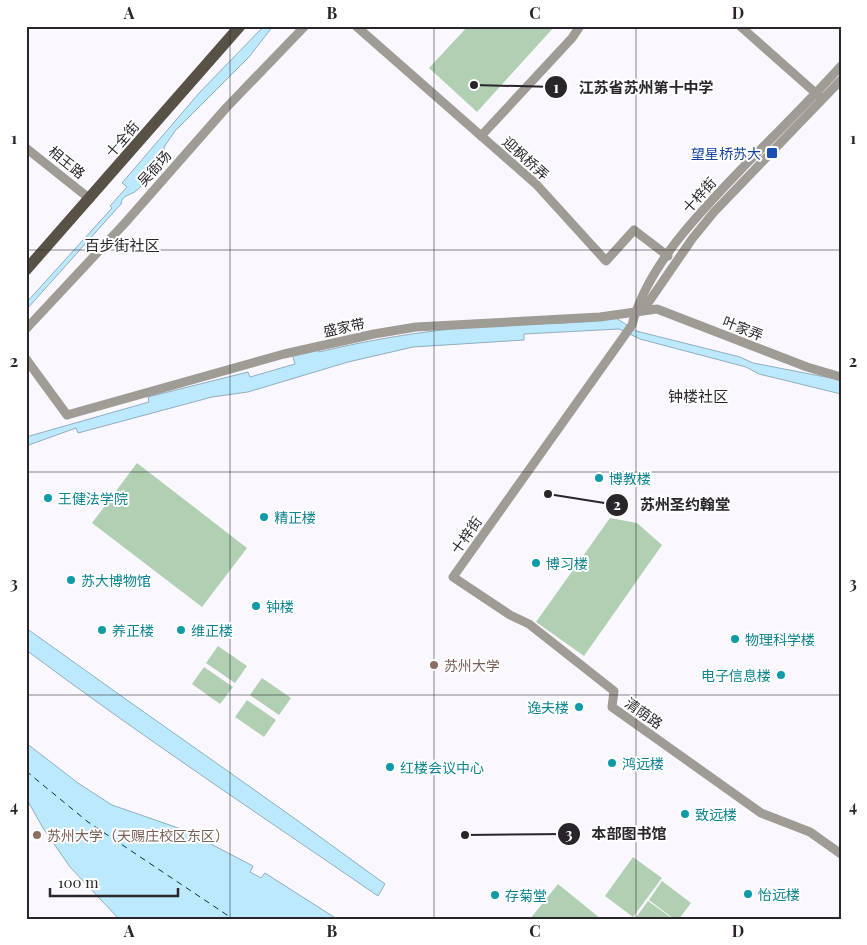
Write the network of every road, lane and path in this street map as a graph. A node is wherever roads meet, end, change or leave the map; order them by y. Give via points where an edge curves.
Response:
1 (240, 26) edge
2 (305, 26) edge
3 (356, 26) edge
4 (580, 26) edge
5 (740, 26) edge
6 (841, 66) edge
7 (841, 80) edge
8 (819, 96) junction
9 (481, 136) junction
10 (26, 148) edge
11 (90, 199) junction
12 (668, 256) junction
13 (26, 270) edge
14 (636, 312) junction
15 (26, 329) edge
16 (26, 358) edge
17 (841, 377) edge
18 (453, 577) joint
19 (841, 854) edge

1 - 11 main road, 十全街
2 - 15 street, 吴衙场 via 226,108
3 - 9 street, 迎枫桥弄
4 - 9 street
5 - 8 street
6 - 8 street, 十梓街
7 - 8 street, 十梓街
8 - 12 street, 十梓街 via 713,199
8 - 14 street, 十梓街 via 714,212 646,306
9 - 12 street, 迎枫桥弄 via 536,184 606,262 634,230
10 - 11 street, 相王路
11 - 13 main road, 十全街
12 - 14 street, 十梓街
14 - 16 street, 盛家带 via 374,334 284,354 67,415
14 - 17 street, 叶家弄 via 657,309 807,368
14 - 18 street, 十梓街 via 625,336
18 - 19 street, 清荫路 via 529,624 614,691 612,707 761,813 810,832

